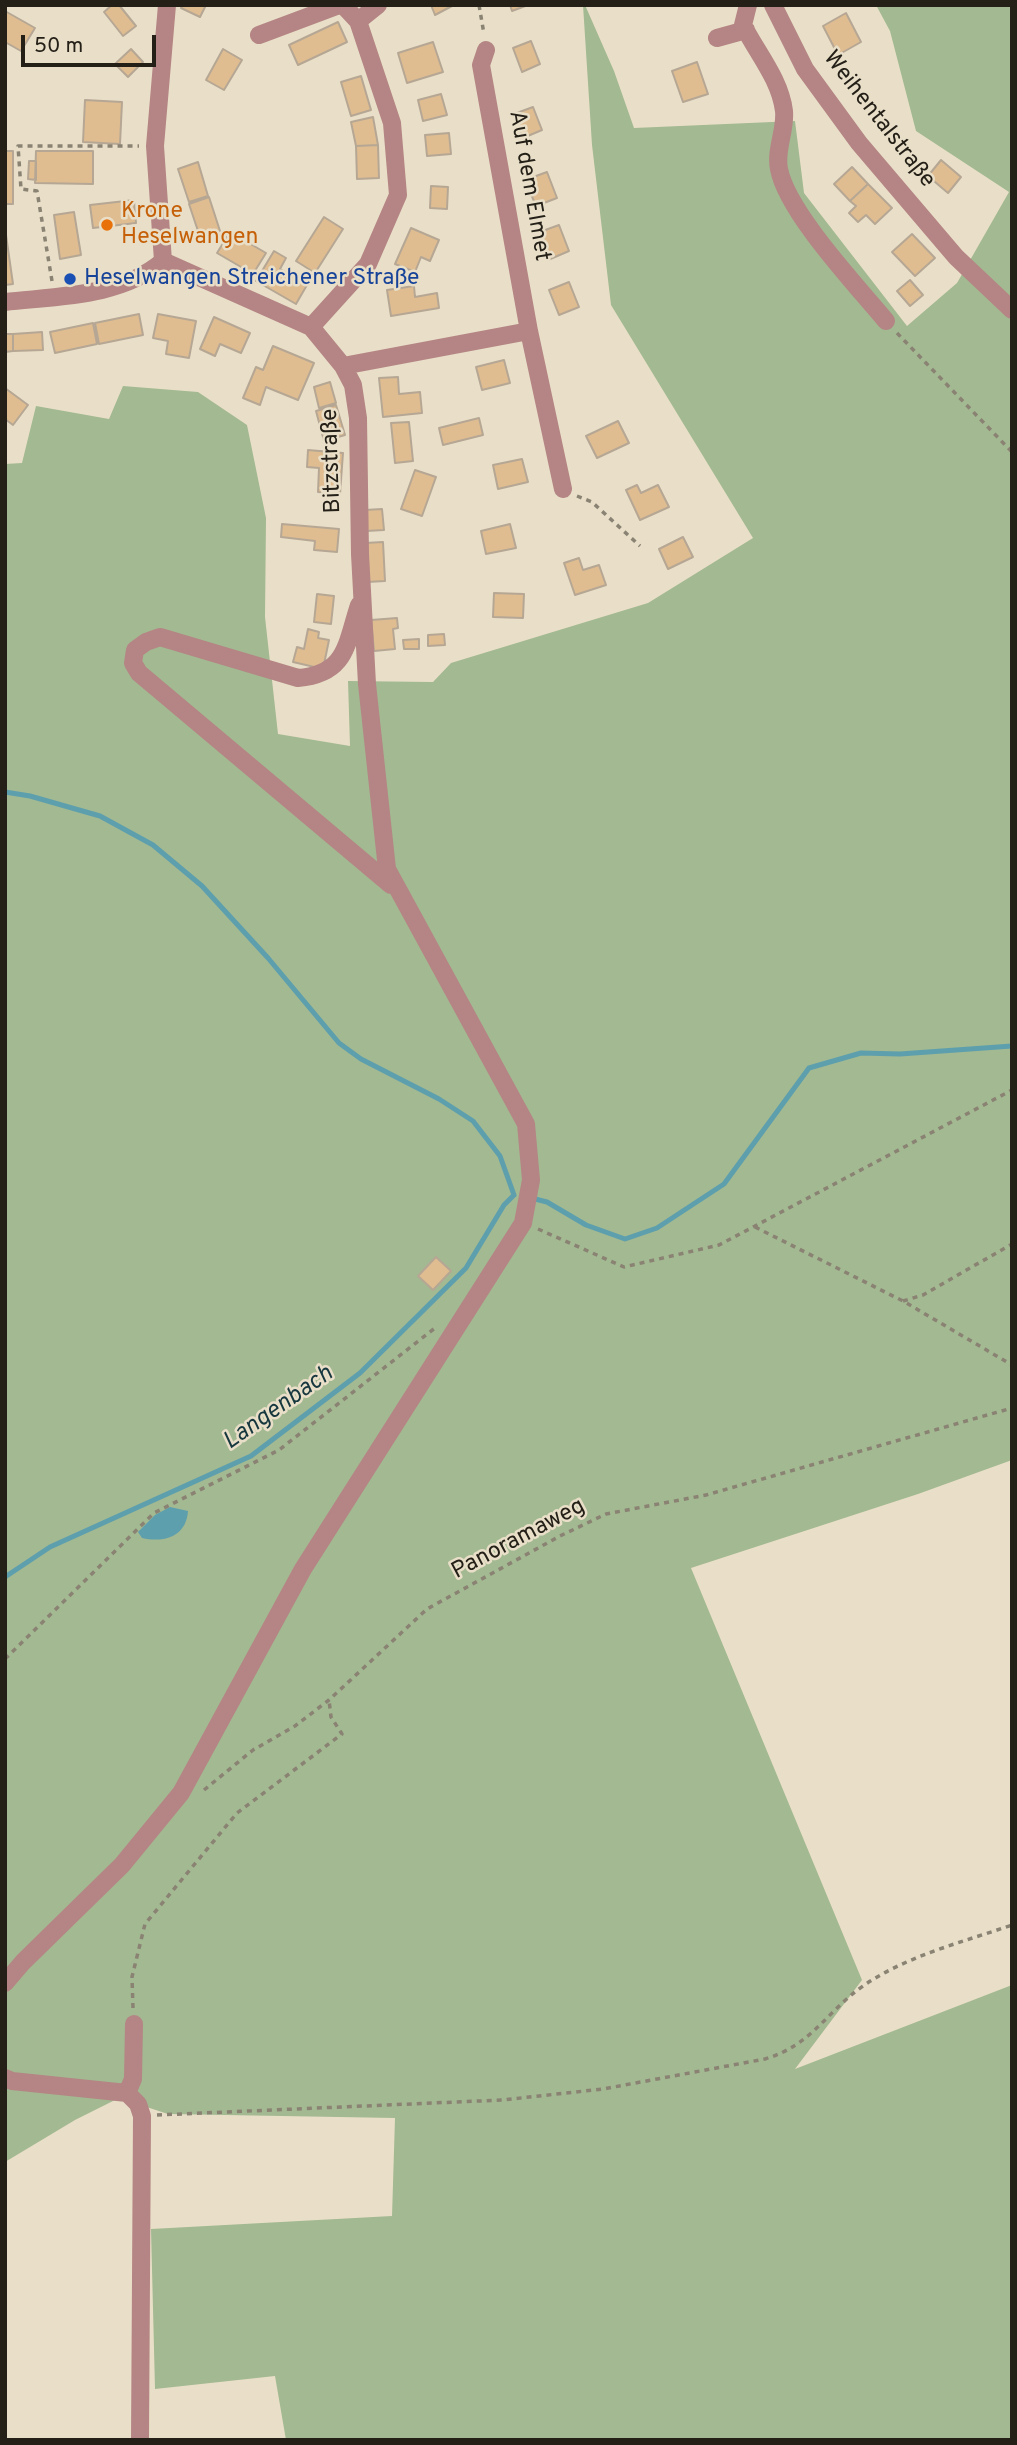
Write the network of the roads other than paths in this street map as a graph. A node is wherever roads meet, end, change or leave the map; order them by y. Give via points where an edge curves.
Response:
1 (167, 5) edge
2 (341, 5) edge
3 (379, 5) edge
4 (748, 5) edge
5 (774, 5) edge
6 (358, 21) junction
7 (746, 30) junction
8 (259, 35) dead end
9 (717, 38) dead end
10 (486, 50) road end
11 (163, 261) junction
12 (5, 302) edge
13 (1012, 310) edge
14 (886, 321) road end
15 (311, 327) junction
16 (529, 331) junction
17 (343, 366) junction
18 (563, 489) road end
19 (362, 595) junction
20 (400, 892) junction
21 (5, 1983) edge
22 (134, 2024) road end
23 (5, 2078) edge
24 (127, 2093) junction
25 (140, 2440) edge

1 - 11 street via 155,146
2 - 6 street
2 - 8 street
3 - 6 street
4 - 7 street
5 - 13 street, Weihentalstraße via 805,69 851,133 956,257
6 - 15 street via 392,123 398,195 368,264
7 - 9 street
7 - 14 street via 779,92 784,114 779,170 792,202
10 - 16 street, Auf dem Elmet via 481,65
11 - 12 street via 148,274 118,287
11 - 15 street, Bitzstraße
15 - 17 street, Bitzstraße
16 - 17 street
16 - 18 street, Auf dem Elmet
17 - 19 street, Bitzstraße via 353,385 358,418
19 - 20 street, Bitzstraße via 387,869
19 - 20 street via 340,661 327,673 298,678 160,637 135,650 133,663 139,673
20 - 21 street, Bitzstraße via 526,1124 531,1180 524,1220 303,1569 181,1793 122,1866
22 - 24 street via 133,2079
23 - 24 street
24 - 25 street via 142,2116

